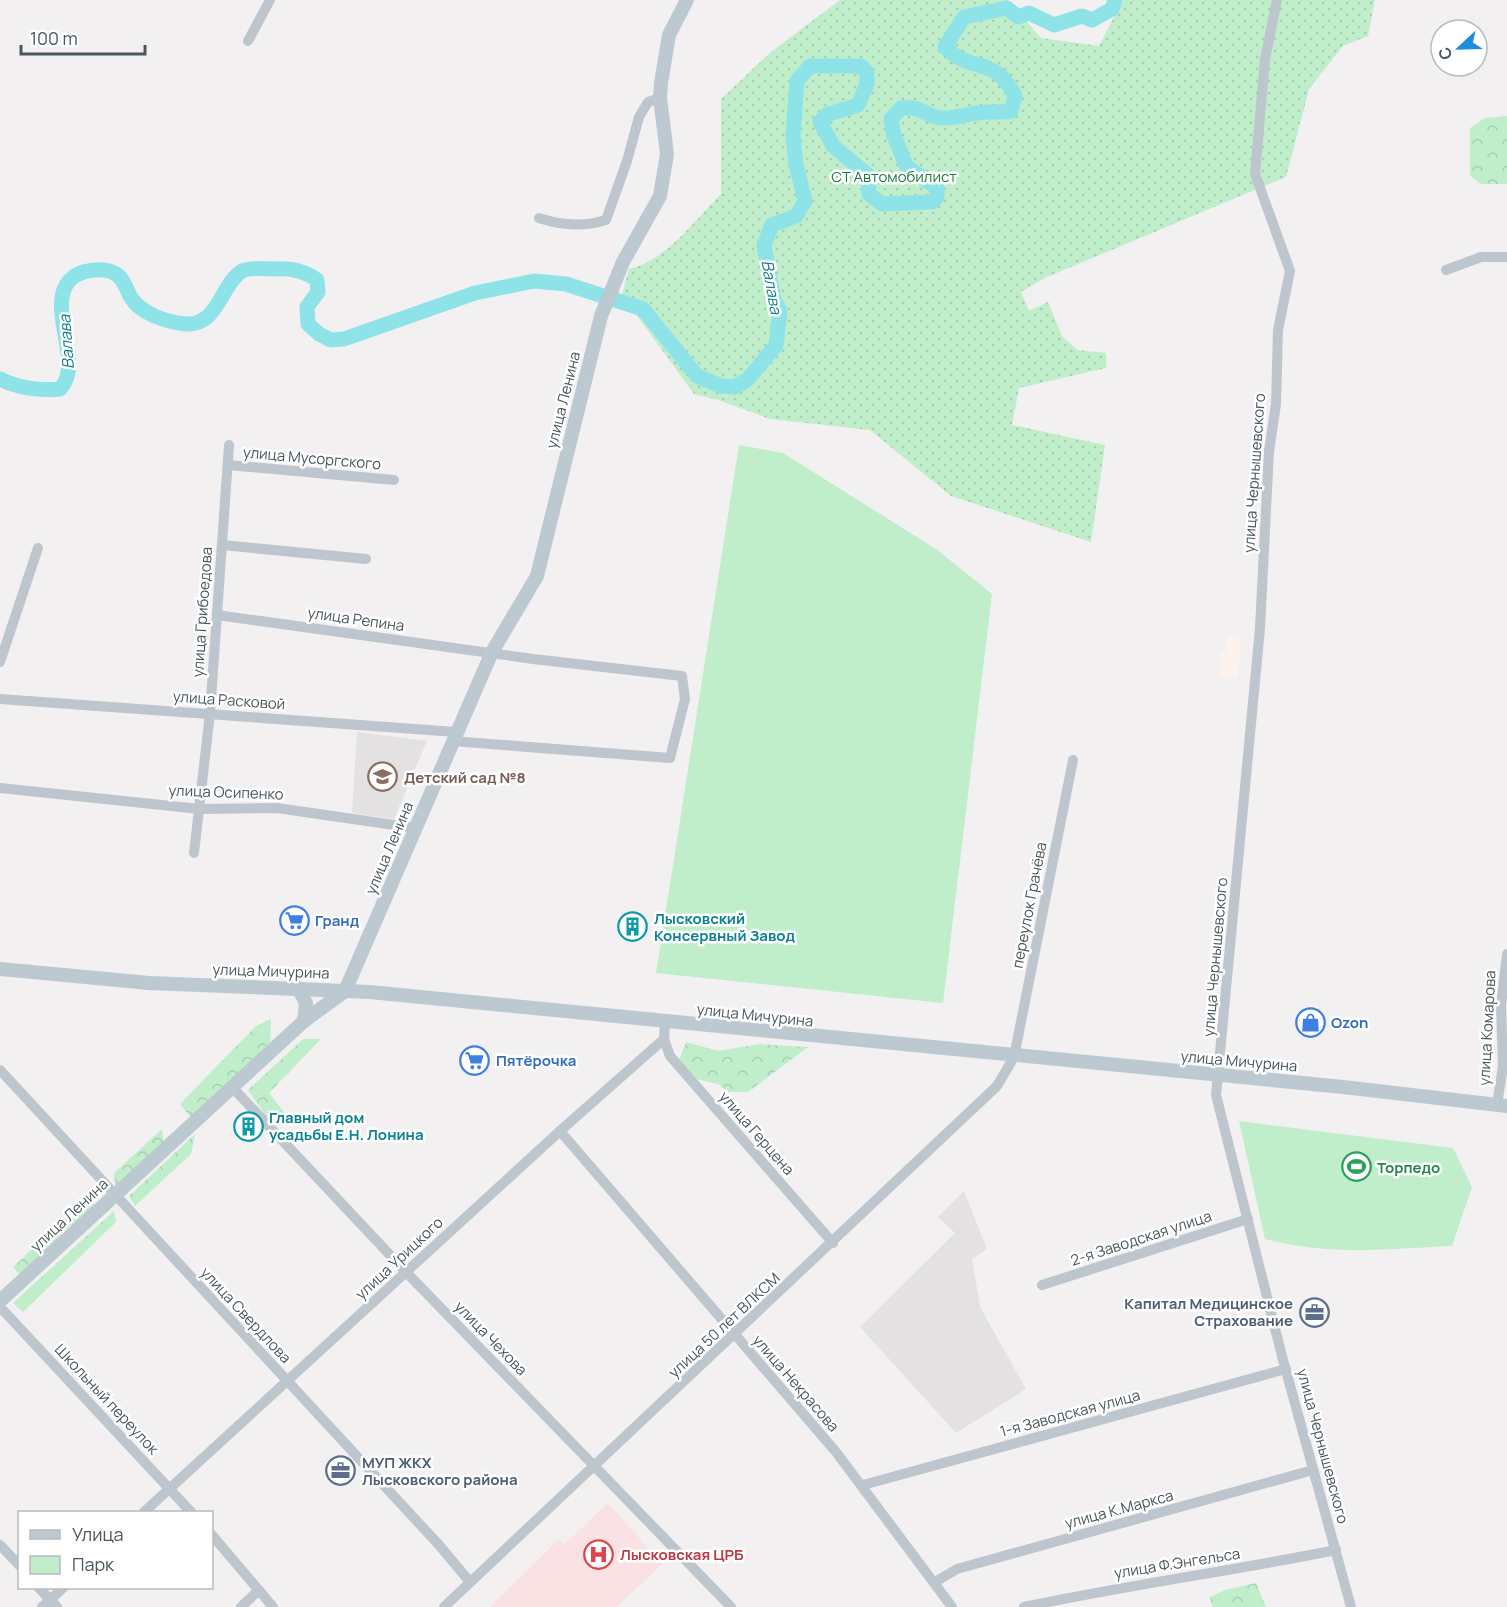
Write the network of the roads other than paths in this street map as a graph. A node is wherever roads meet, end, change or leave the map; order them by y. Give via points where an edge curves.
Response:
1 (270, 0) edge
2 (687, 0) edge
3 (1277, 0) edge
4 (248, 42) dead end
5 (660, 98) junction
6 (538, 218) dead end
7 (1507, 257) edge
8 (1446, 270) dead end
9 (229, 445) dead end
10 (228, 465) junction
11 (394, 480) dead end
12 (222, 545) junction
13 (38, 548) dead end
14 (366, 559) dead end
15 (217, 615) junction
16 (492, 652) junction
17 (0, 662) edge
18 (0, 699) edge
19 (210, 713) junction
20 (454, 736) junction
21 (670, 758) joint
22 (1072, 760) dead end
23 (0, 788) edge
24 (200, 809) junction
25 (415, 828) junction
26 (194, 853) dead end
27 (1507, 954) edge
28 (0, 969) edge
29 (297, 988) junction
30 (345, 991) junction
31 (304, 1021) junction
32 (665, 1023) junction
33 (664, 1039) junction
34 (1014, 1057) junction
35 (0, 1070) edge
36 (1218, 1076) junction
37 (232, 1087) junction
38 (1502, 1105) edge
39 (560, 1131) junction
40 (114, 1196) junction
41 (1248, 1219) junction
42 (833, 1243) junction
43 (406, 1272) junction
44 (1042, 1285) dead end
45 (0, 1301) edge
46 (0, 1307) edge
47 (735, 1335) junction
48 (1286, 1369) junction
49 (288, 1381) junction
50 (594, 1467) junction
51 (1314, 1470) junction
52 (863, 1485) junction
53 (170, 1489) junction
54 (145, 1511) edge
55 (190, 1511) edge
56 (213, 1536) edge
57 (0, 1545) edge
58 (1336, 1550) junction
59 (18, 1564) edge
60 (470, 1582) junction
61 (935, 1582) junction
62 (40, 1589) edge
63 (61, 1589) edge
64 (259, 1590) junction
65 (50, 1604) edge
66 (241, 1607) edge
67 (273, 1607) edge
68 (444, 1607) edge
69 (731, 1607) edge
70 (952, 1607) edge
71 (1024, 1607) edge
72 (1351, 1607) edge

1 - 4 street
2 - 5 main road, улица Ленина via 669,35
3 - 36 street, улица Чернышевского via 1265,59 1255,174 1290,271 1278,330 1260,628
5 - 6 street via 648,102 639,117 606,220 564,224
5 - 16 main road, улица Ленина via 666,154 660,196 623,262 601,316 537,576
7 - 8 street via 1481,257
9 - 10 street, улица Грибоедова
10 - 11 street, улица Мусоргского
10 - 12 street, улица Грибоедова
12 - 14 street
12 - 15 street, улица Грибоедова
13 - 17 street
15 - 16 street, улица Репина
15 - 19 street, улица Грибоедова
16 - 20 main road, улица Ленина
16 - 21 street, улица Репина via 682,676 685,699
18 - 19 street, улица Расковой
19 - 20 street, улица Расковой
19 - 24 street, улица Грибоедова
20 - 21 street, улица Расковой
20 - 25 main road, улица Ленина
22 - 34 street, переулок Грачёва
23 - 24 street, улица Осипенко
24 - 25 street, улица Осипенко via 277,808
24 - 26 street, улица Грибоедова
25 - 30 main road, улица Ленина
27 - 38 street, улица Комарова via 1501,1006
28 - 29 main road, улица Мичурина via 149,983
29 - 30 main road, улица Мичурина
29 - 31 main road via 306,1003
30 - 31 main road, улица Ленина
30 - 32 main road, улица Мичурина
31 - 37 main road, улица Ленина
32 - 33 street
32 - 34 main road, улица Мичурина
33 - 39 street, улица Урицкого
33 - 42 street, улица Герцена via 670,1056
34 - 36 main road, улица Мичурина
34 - 42 street, улица 50 лет ВЛКСМ via 996,1086
35 - 40 street, улица Свердлова
36 - 38 main road, улица Мичурина
36 - 41 street, улица Чернышевского via 1217,1108
37 - 40 main road, улица Ленина
37 - 43 street, улица Чехова
39 - 43 street, улица Урицкого
39 - 47 street, улица Некрасова
40 - 45 main road, улица Ленина
40 - 49 street, улица Свердлова
41 - 44 street, 2-я Заводская улица
41 - 48 street, улица Чернышевского
42 - 47 street, улица 50 лет ВЛКСМ
43 - 49 street, улица Урицкого
43 - 50 street, улица Чехова
46 - 53 street, Школьный переулок
47 - 50 street, улица 50 лет ВЛКСМ
47 - 52 street, улица Некрасова
48 - 51 street, улица Чернышевского
48 - 52 street, 1-я Заводская улица
49 - 53 street, улица Урицкого
49 - 60 street, улица Свердлова
50 - 60 street, улица 50 лет ВЛКСМ
50 - 69 street, улица Чехова
51 - 58 street, улица Чернышевского
51 - 61 street, улица К.Маркса via 957,1569
52 - 61 street, улица Некрасова
53 - 54 street, улица Урицкого
53 - 55 street, Школьный переулок
56 - 64 street
57 - 59 street
58 - 71 street, улица Ф.Энгельса via 1229,1571 1130,1584
58 - 72 street, улица Чернышевского
60 - 68 street, улица 50 лет ВЛКСМ
61 - 70 street, улица Некрасова
62 - 65 street
63 - 65 street
64 - 66 street
64 - 67 street

